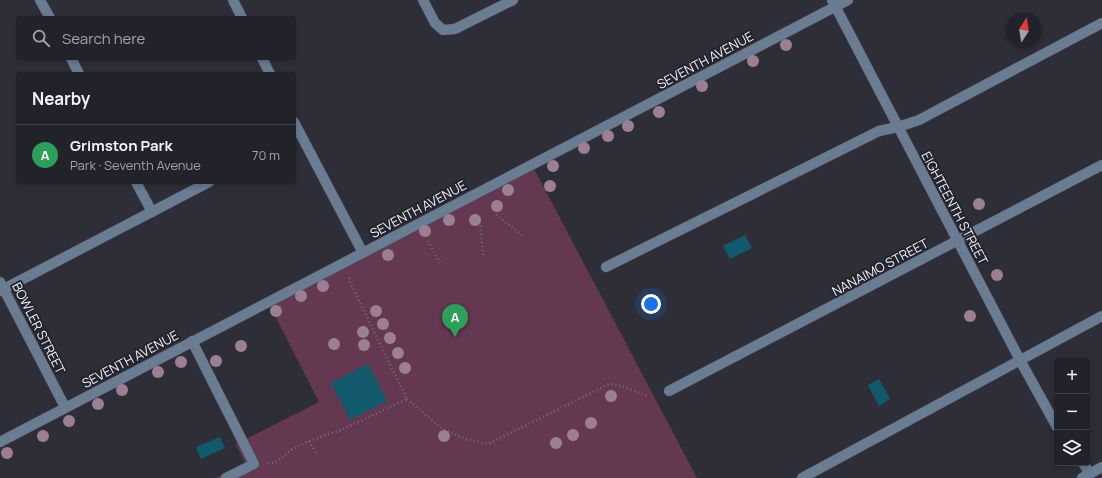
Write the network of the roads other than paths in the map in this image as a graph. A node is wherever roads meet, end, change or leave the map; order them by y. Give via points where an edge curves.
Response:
1 (40, 0) edge
2 (233, 0) edge
3 (423, 0) edge
4 (513, 0) edge
5 (848, 0) edge
6 (834, 3) edge
7 (49, 16) edge
8 (241, 16) edge
9 (1102, 24) edge
10 (72, 60) edge
11 (263, 60) edge
12 (78, 72) edge
13 (269, 72) edge
14 (898, 127) junction
15 (297, 136) edge
16 (1102, 165) edge
17 (137, 184) edge
18 (205, 184) edge
19 (152, 212) junction
20 (958, 241) junction
21 (363, 253) junction
22 (606, 267) dead end
23 (1, 287) edge
24 (1102, 316) edge
25 (192, 341) junction
26 (1021, 362) junction
27 (669, 391) dead end
28 (65, 407) junction
29 (1054, 422) edge
30 (0, 442) edge
31 (1084, 466) edge
32 (1102, 468) edge
33 (1086, 476) edge
34 (226, 478) edge
35 (802, 478) edge

1 - 7 street
2 - 8 street
3 - 4 street via 434,23 443,30 455,29
5 - 6 street, SEVENTH AVENUE
6 - 14 street, EIGHTEENTH STREET
6 - 21 street, SEVENTH AVENUE
9 - 14 street via 919,120
10 - 12 street
11 - 13 street
14 - 20 street, EIGHTEENTH STREET
14 - 22 street via 879,131
15 - 21 street
16 - 20 street, NANAIMO STREET
17 - 19 street
18 - 19 street
19 - 23 street
20 - 26 street, EIGHTEENTH STREET
20 - 27 street, NANAIMO STREET
21 - 25 street, SEVENTH AVENUE
23 - 28 street, BOWLER STREET
24 - 26 street
25 - 28 street, SEVENTH AVENUE
25 - 34 street via 254,464
26 - 29 street, EIGHTEENTH STREET
26 - 35 street
28 - 30 street, SEVENTH AVENUE
31 - 33 street
32 - 33 street

